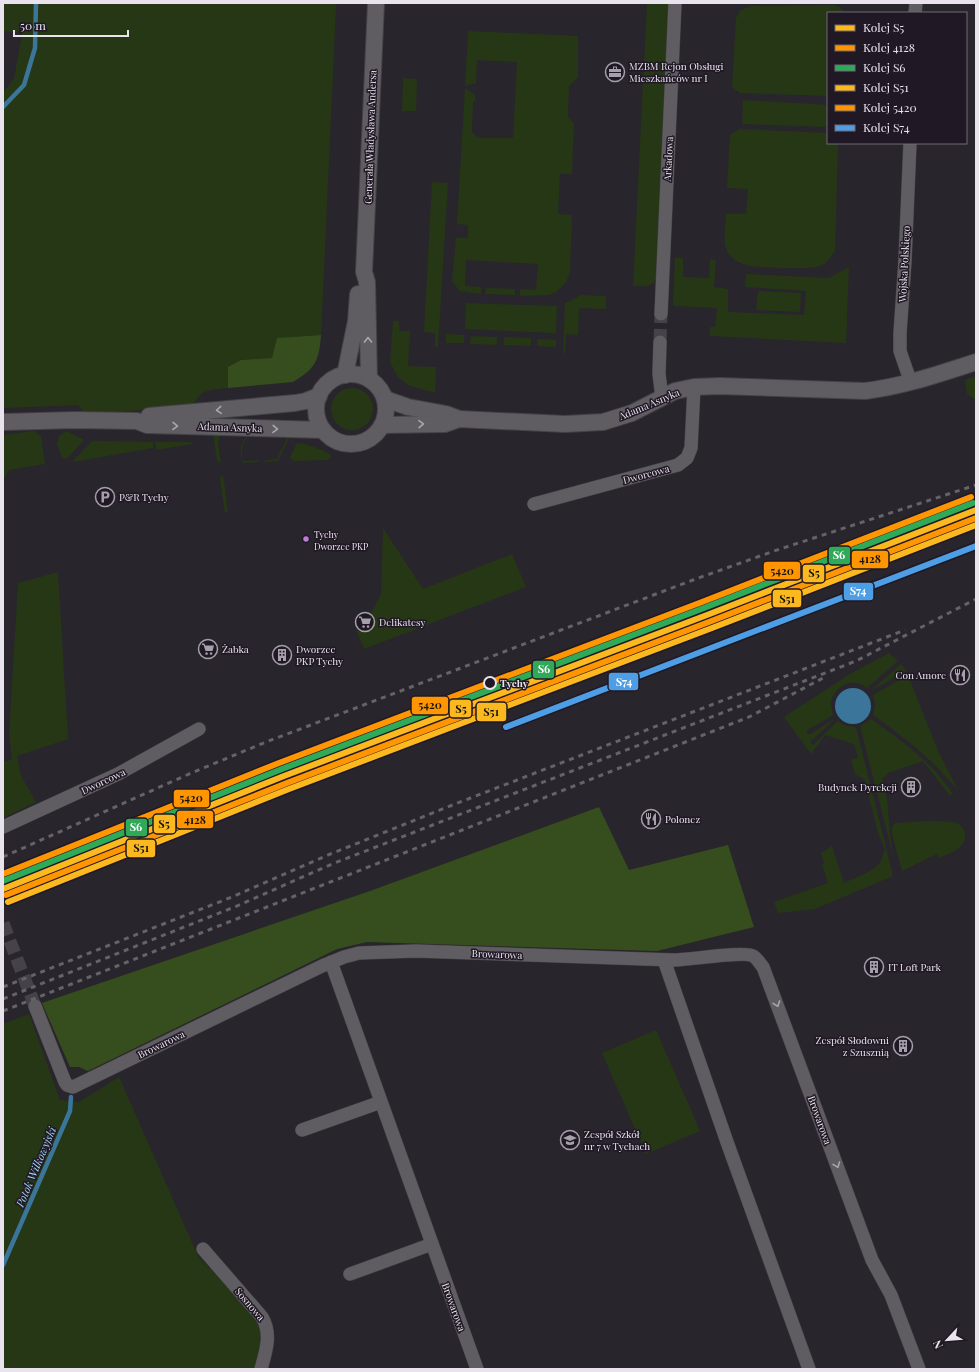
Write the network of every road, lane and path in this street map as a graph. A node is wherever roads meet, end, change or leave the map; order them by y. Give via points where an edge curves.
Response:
1 (376, 3) edge
2 (675, 3) edge
3 (910, 144) edge
4 (364, 272) junction
5 (661, 314) tunnel mouth
6 (660, 342) tunnel mouth
7 (976, 362) edge
8 (345, 375) junction
9 (369, 379) junction
10 (911, 383) junction
11 (694, 388) junction
12 (319, 396) junction
13 (662, 398) junction
14 (385, 399) junction
15 (459, 419) junction
16 (137, 421) junction
17 (3, 422) edge
18 (382, 425) junction
19 (323, 430) junction
20 (534, 504) dead end
21 (199, 729) dead end
22 (3, 827) edge
23 (664, 960) junction
24 (331, 962) junction
25 (35, 1006) tunnel mouth
26 (381, 1102) junction
27 (302, 1130) dead end
28 (432, 1244) junction
29 (203, 1249) dead end
30 (350, 1274) dead end
31 (261, 1369) edge
32 (477, 1369) edge
33 (809, 1369) edge
34 (919, 1369) edge

1 - 4 street, Generała Władysława Andersa
2 - 5 street, Arkadowa
3 - 10 street, Wojska Polskiego via 900,351
4 - 8 street, Generała Władysława Andersa via 360,282 356,321
9 -> 4 street, Generała Władysława Andersa via 367,282
6 - 13 street via 659,374
7 - 10 street, Adama Asnyka
8 - 9 street
8 - 12 street via 325,386
9 - 14 street
10 - 11 street, Adama Asnyka via 865,391 720,386
11 - 13 street, Adama Asnyka via 676,391
11 - 20 street, Dworcowa via 691,448 687,458 678,465
12 -> 16 street, Adama Asnyka via 295,403 147,416
12 - 19 street via 316,408
13 - 15 street, Adama Asnyka via 632,413 603,422 565,424
14 - 15 street, Adama Asnyka
14 - 18 street via 386,413
18 -> 15 street, Adama Asnyka via 446,424
16 - 17 street, Adama Asnyka
16 -> 19 street, Adama Asnyka via 147,425
18 - 19 street via 370,439 358,444 345,444 333,439
21 - 22 street, Dworcowa via 118,774
23 - 24 street, Browarowa via 416,951 359,953
23 - 33 street
23 -> 34 street, Browarowa via 688,960 746,953 753,956 763,967 872,1260 891,1295
24 - 25 street, Browarowa via 73,1087 65,1082
24 - 26 street, Browarowa
26 - 27 street
26 - 28 street, Browarowa
28 - 30 street
28 - 32 street, Browarowa
29 - 31 street, Sosnowa via 265,1323 268,1338

